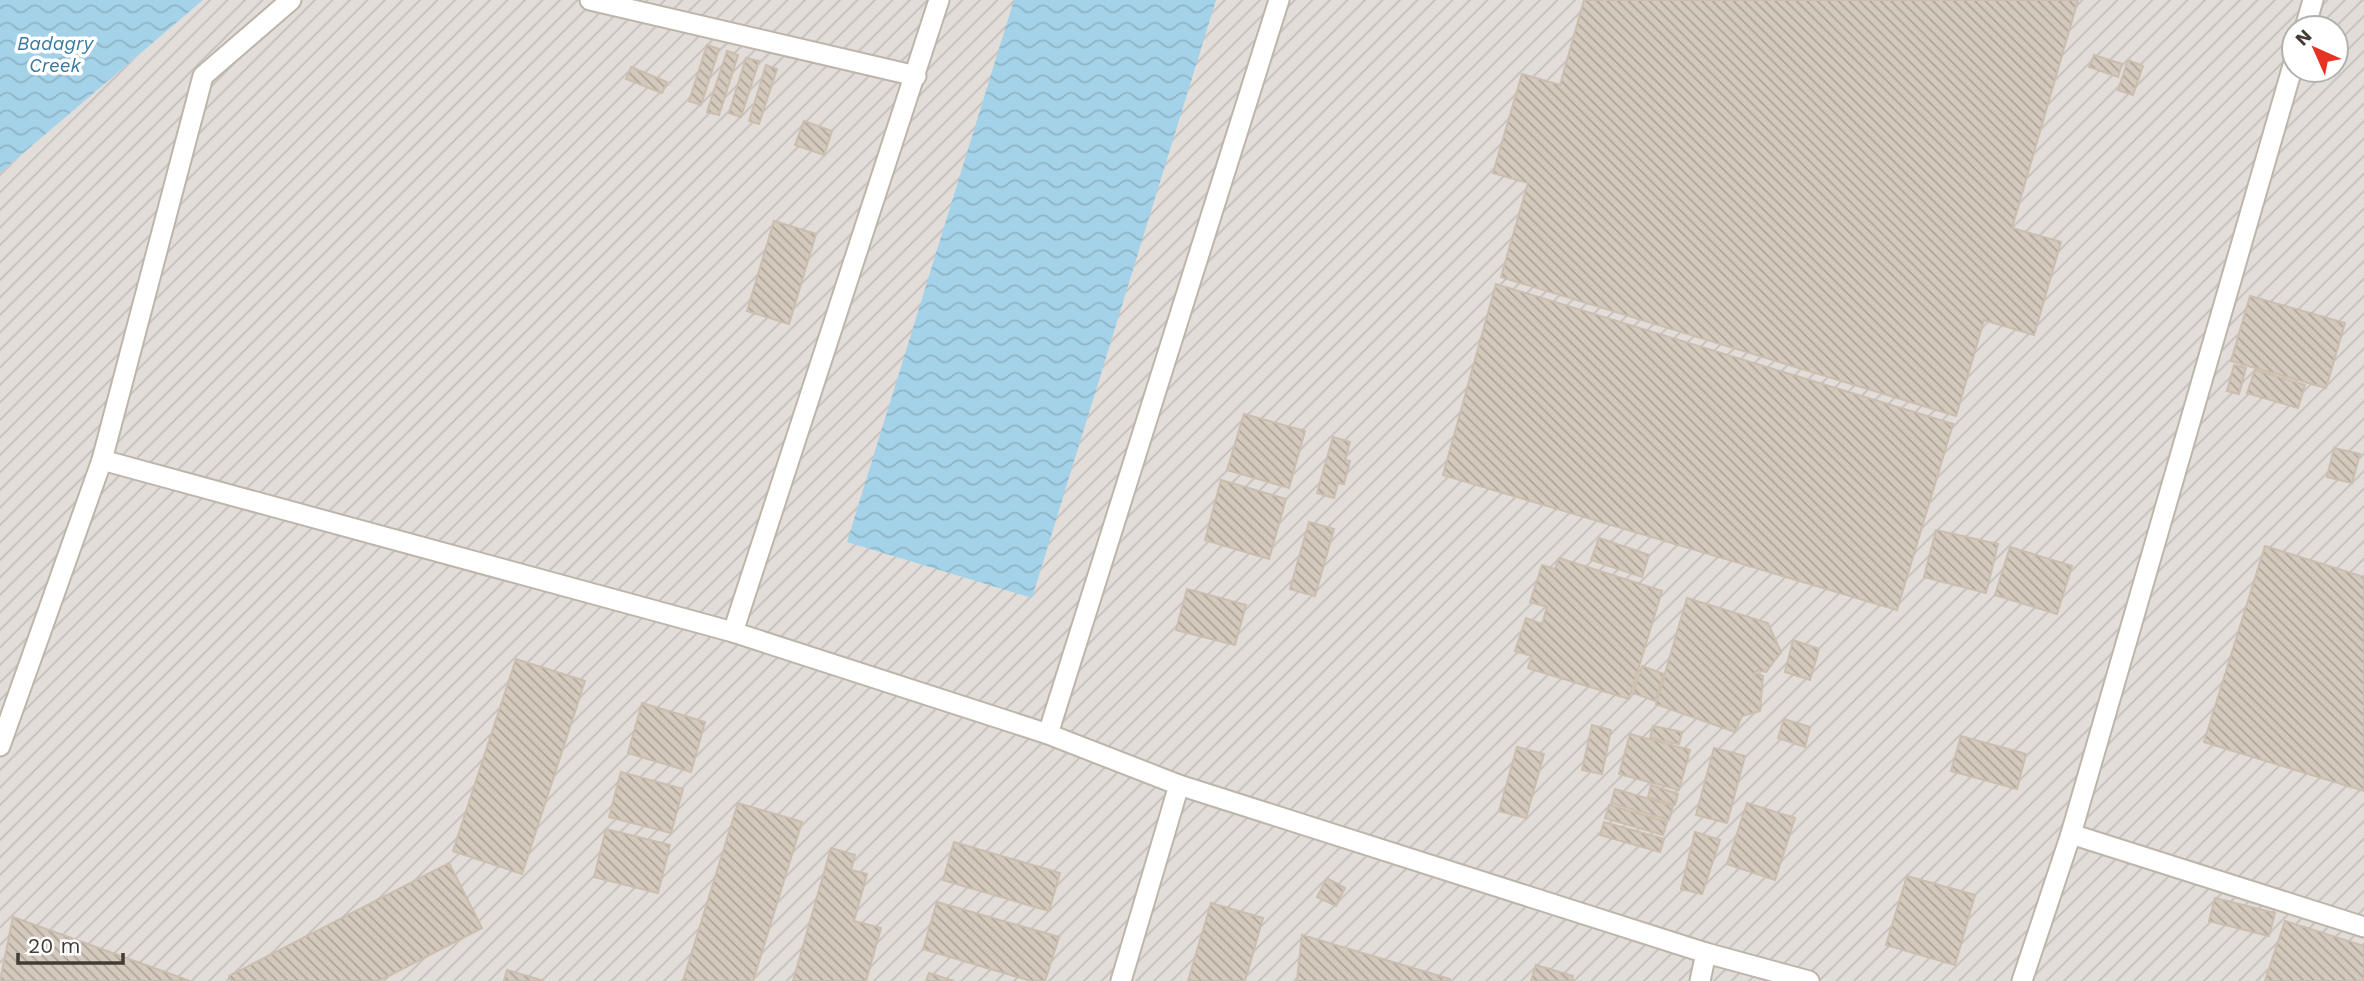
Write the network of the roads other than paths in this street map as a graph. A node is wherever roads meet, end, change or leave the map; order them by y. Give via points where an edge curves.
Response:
1 (291, 0) edge
2 (590, 0) edge
3 (939, 0) edge
4 (1279, 0) edge
5 (916, 76) junction
6 (2288, 84) edge
7 (102, 460) junction
8 (733, 632) junction
9 (1048, 734) junction
10 (0, 746) edge
11 (1179, 785) junction
12 (2071, 834) junction
13 (2364, 927) edge
14 (1706, 953) junction
15 (1121, 981) edge
16 (1700, 981) edge
17 (1809, 981) edge
18 (2022, 981) edge

1 - 7 lane via 203,76
2 - 5 lane
3 - 5 lane
4 - 9 lane
5 - 8 lane
6 - 12 lane
7 - 8 lane
7 - 10 lane
8 - 9 lane
9 - 11 lane
11 - 14 lane
11 - 15 lane
12 - 13 lane
12 - 18 lane
14 - 16 lane
14 - 17 lane

